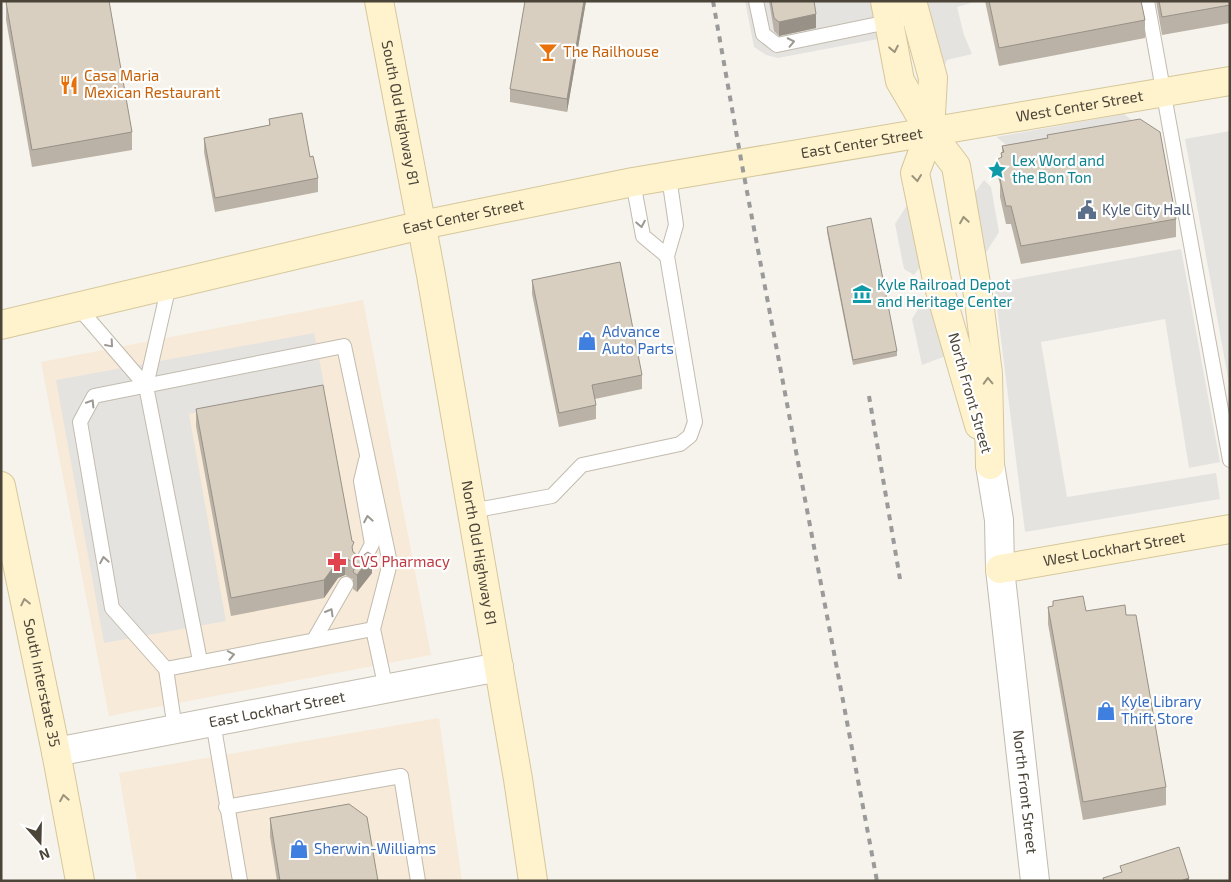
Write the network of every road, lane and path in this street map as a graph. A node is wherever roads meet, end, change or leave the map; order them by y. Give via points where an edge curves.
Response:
1 (379, 1) edge
2 (756, 1) edge
3 (1147, 1) edge
4 (915, 9) edge
5 (886, 12) edge
6 (1230, 81) edge
7 (1164, 91) junction
8 (930, 132) junction
9 (669, 177) junction
10 (633, 182) junction
11 (422, 225) junction
12 (667, 256) junction
13 (169, 285) junction
14 (78, 307) junction
15 (1, 326) edge
16 (146, 386) junction
17 (367, 455) junction
18 (1230, 460) edge
19 (990, 465) junction
20 (1, 488) edge
21 (471, 511) junction
22 (1230, 529) edge
23 (361, 565) edge
24 (1000, 569) junction
25 (346, 584) edge
26 (373, 629) junction
27 (314, 640) junction
28 (200, 661) junction
29 (498, 667) junction
30 (166, 669) junction
31 (386, 689) junction
32 (213, 722) junction
33 (175, 730) junction
34 (56, 752) junction
35 (226, 807) junction
36 (80, 881) edge
37 (240, 881) edge
38 (418, 881) edge
39 (533, 881) edge
40 (1035, 881) edge

1 - 11 street, South Old Highway 81
2 -> 5 lane via 763,34 777,45
3 - 7 lane
4 - 5 lane
4 - 8 street via 933,78
5 -> 8 street via 900,82
6 - 7 street, West Center Street
7 - 8 street, West Center Street
7 - 18 lane
8 - 9 street, East Center Street
19 -> 8 street, North Front Street via 988,374 956,166
8 -> 19 street, North Front Street via 915,172 938,280
9 - 10 street, East Center Street
9 - 12 lane via 676,225
10 - 11 street, East Center Street
10 -> 12 lane via 643,236
11 - 13 street, East Center Street
11 - 21 street, North Old Highway 81
12 - 21 lane via 695,422 690,436 680,444 582,465 552,496
13 - 14 street, East Center Street
13 - 16 lane
14 - 15 street, East Center Street
14 -> 16 lane
16 - 17 lane via 344,346
16 - 28 lane
30 -> 16 lane via 112,608 80,422 94,396
23 -> 17 lane via 372,544 361,481
17 - 26 lane via 390,564
19 - 24 street, North Front Street via 999,520
34 -> 20 street, South Interstate 35
21 - 29 street, North Old Highway 81
22 - 24 street, West Lockhart Street
24 - 40 street, North Front Street
27 -> 25 lane
26 - 27 lane
26 - 31 lane
28 -> 27 lane
28 - 30 lane
29 - 31 street, East Lockhart Street
29 - 39 street, North Old Highway 81
30 - 33 lane
31 - 32 street, East Lockhart Street
32 - 33 street, East Lockhart Street
32 - 35 lane
33 - 34 street, East Lockhart Street
36 -> 34 street, South Interstate 35
35 - 37 lane
35 - 38 lane via 401,776

